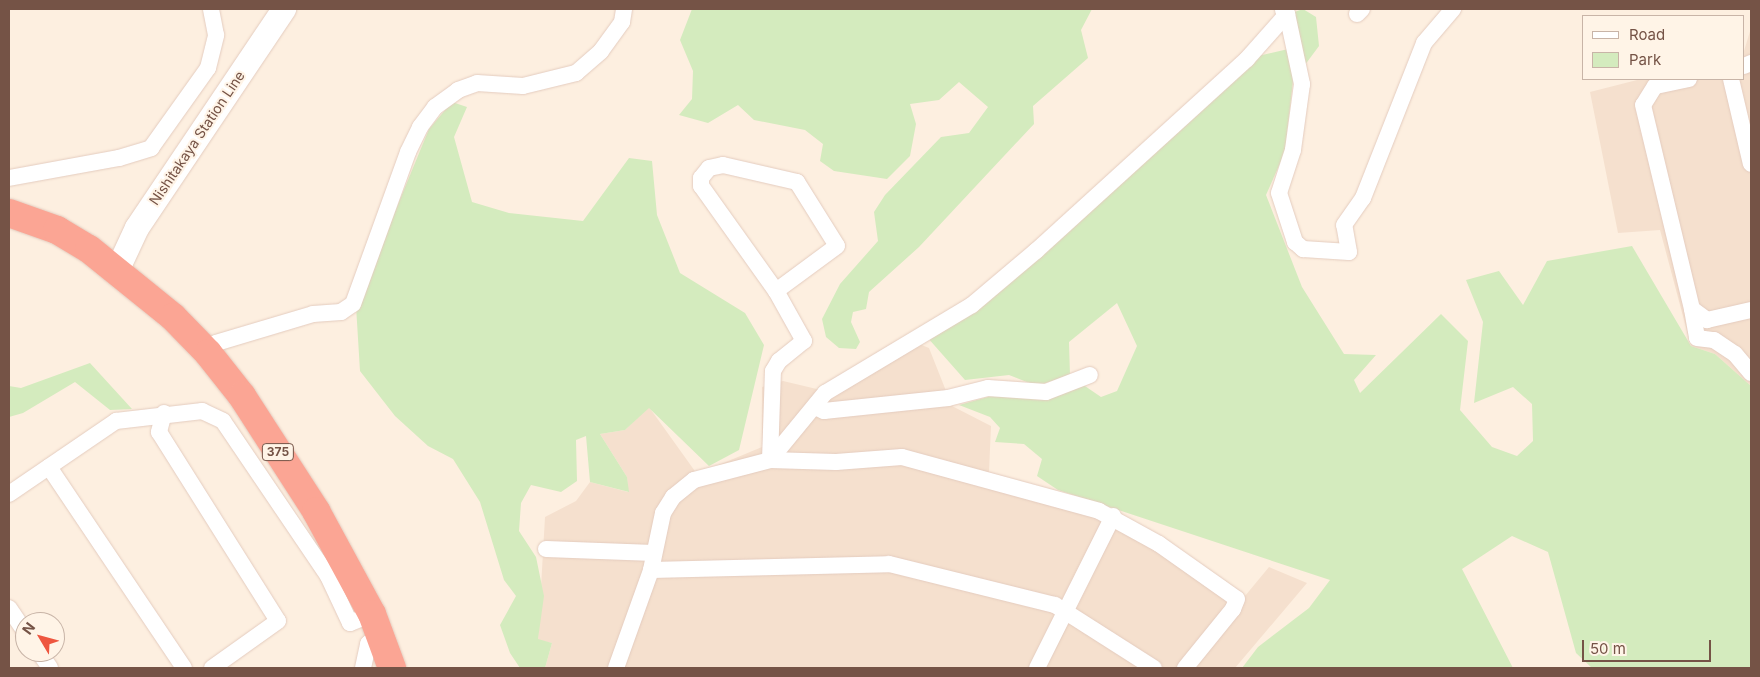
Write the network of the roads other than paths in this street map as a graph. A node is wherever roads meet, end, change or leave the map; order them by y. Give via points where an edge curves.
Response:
1 (211, 9) edge
2 (284, 9) edge
3 (624, 9) edge
4 (1453, 9) edge
5 (1284, 11) edge
6 (1684, 80) edge
7 (1731, 80) edge
8 (1751, 164) edge
9 (9, 178) edge
10 (9, 213) edge
11 (117, 271) junction
12 (776, 290) junction
13 (1692, 309) junction
14 (1751, 310) edge
15 (208, 353) junction
16 (1751, 373) edge
17 (1090, 375) dead end
18 (815, 407) junction
19 (164, 413) junction
20 (770, 460) junction
21 (49, 468) junction
22 (9, 494) edge
23 (1113, 516) junction
24 (546, 549) dead end
25 (654, 553) junction
26 (651, 570) junction
27 (1066, 610) junction
28 (375, 624) junction
29 (184, 668) edge
30 (212, 668) edge
31 (362, 668) edge
32 (392, 668) edge
33 (616, 668) edge
34 (1037, 668) edge
35 (1154, 668) edge
36 (1185, 668) edge

1 - 9 street via 216,35 208,68 151,148 119,158
2 - 11 main road, Nishitakaya Station Line via 137,228
3 - 15 street via 622,22 601,50 576,73 523,86 478,83 458,90 435,107 420,127 408,152 354,304 341,312 313,314 216,343
4 - 5 street via 1424,43 1363,198 1344,225 1349,252 1303,250 1295,242 1279,193 1293,150 1302,84
5 - 18 street via 1247,59 1036,251 979,299 906,347 826,393
6 - 13 street via 1655,86 1643,106
7 - 8 street
10 - 11 highway, 375 via 57,230
11 - 15 highway, 375 via 173,317
12 - 12 street via 701,186 701,178 709,168 724,165 798,182 838,246
12 - 20 street via 804,341 779,361 773,372
13 - 14 street via 1707,320
13 - 16 street via 1697,338 1714,340 1734,354
15 - 28 highway, 375 via 242,396 316,511
17 - 18 street via 1046,392 988,388 948,398 824,411
18 - 20 street
19 - 21 street via 116,420
19 - 28 street via 202,411 223,421 328,576 350,623
19 - 30 street via 159,432 278,621
20 - 23 street via 836,462 902,457
20 - 25 street via 694,480 673,497 663,513
21 - 22 street
21 - 29 street
23 - 27 street
23 - 36 street via 1237,599 1233,610
24 - 25 street
25 - 26 street
26 - 27 street via 889,564
26 - 33 street
27 - 34 street
27 - 35 street
28 - 31 street
28 - 32 highway, 375

